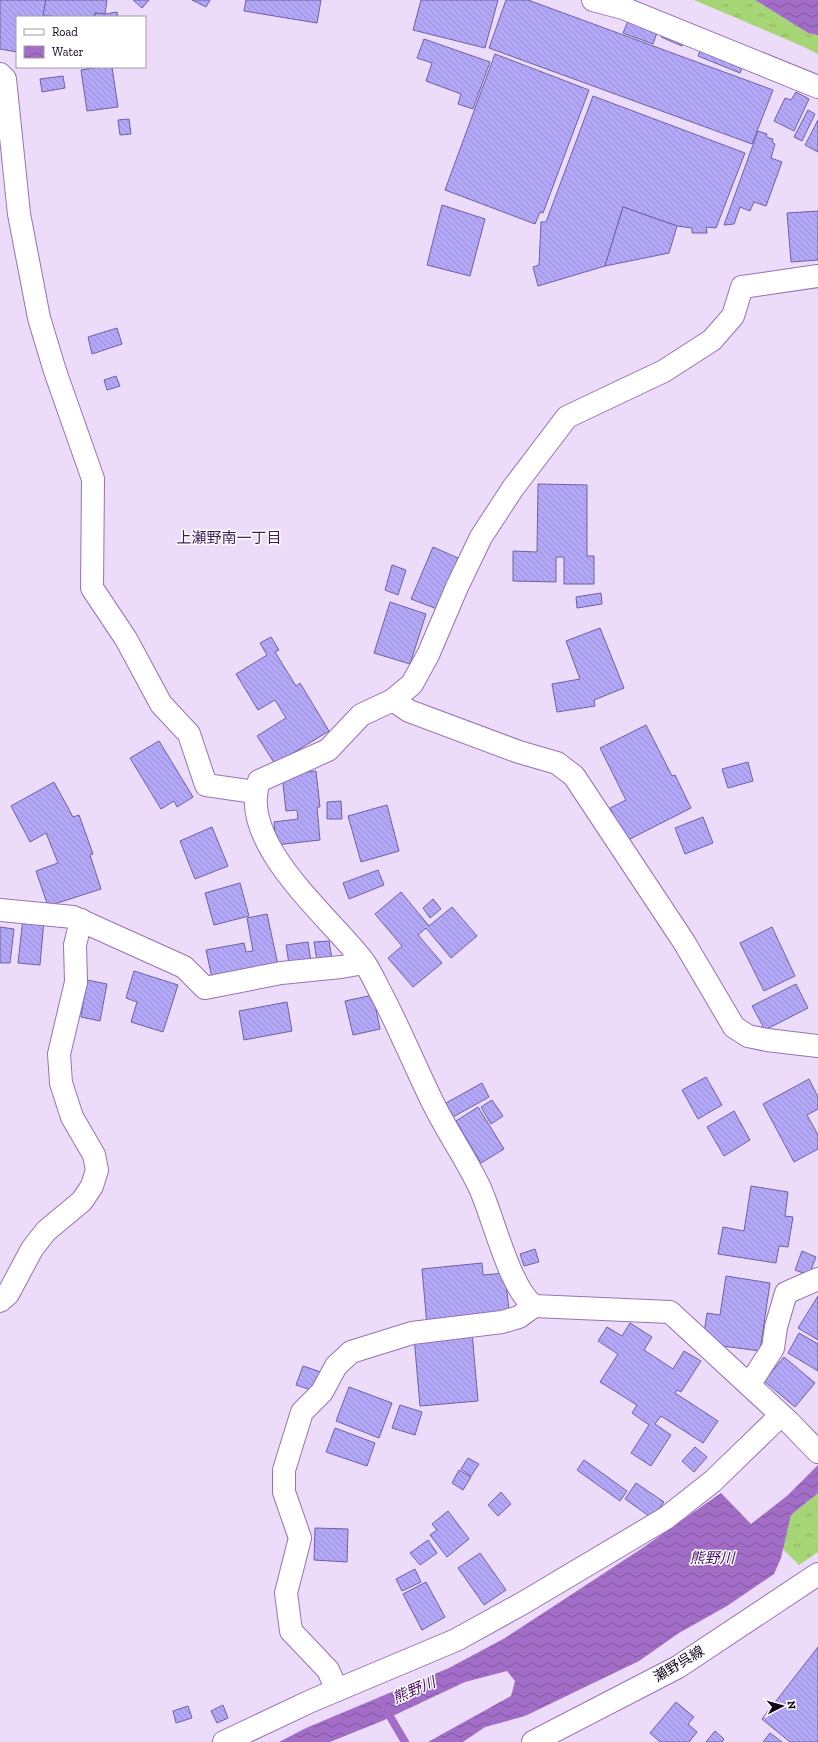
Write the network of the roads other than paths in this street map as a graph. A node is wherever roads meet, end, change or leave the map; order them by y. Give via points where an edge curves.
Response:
1 (593, 0) edge
2 (0, 74) edge
3 (818, 88) edge
4 (818, 276) edge
5 (393, 700) junction
6 (255, 792) junction
7 (0, 910) edge
8 (82, 920) junction
9 (364, 963) junction
10 (818, 1046) edge
11 (818, 1279) edge
12 (0, 1301) edge
13 (534, 1306) junction
14 (749, 1385) junction
15 (785, 1419) junction
16 (818, 1452) edge
17 (818, 1574) edge
18 (337, 1690) junction
19 (224, 1742) edge
20 (533, 1742) edge

1 - 3 street via 623,8
2 - 6 street via 5,79 19,214 39,318 92,479 92,588 126,639 161,704 189,734 206,785
4 - 5 street via 742,287 733,316 712,340 664,371 567,417 513,488 481,537 428,655 412,684
5 - 6 street via 361,715 328,750 259,781
5 - 10 street via 409,711 519,752 557,763 574,776 684,942 734,1027 748,1036
6 - 9 street via 260,828 272,854
7 - 8 street
8 - 9 street via 184,967 205,988 281,974
8 - 12 street via 75,945 76,982 59,1054 61,1083 72,1117 94,1155 97,1170 92,1186 82,1201 46,1231 32,1249 8,1294
9 - 13 street via 403,1034 432,1101 479,1187 508,1264 527,1300
11 - 14 street via 786,1293 773,1348
13 - 14 street via 670,1312
13 - 18 street via 519,1317 502,1322 412,1333 351,1352 336,1366 322,1392 302,1412 284,1470 284,1492 300,1538 286,1593 291,1631 328,1670
14 - 15 street
15 - 16 street
15 - 18 street via 666,1518 456,1640
17 - 20 street, 瀬野呉線 via 678,1667
18 - 19 street

